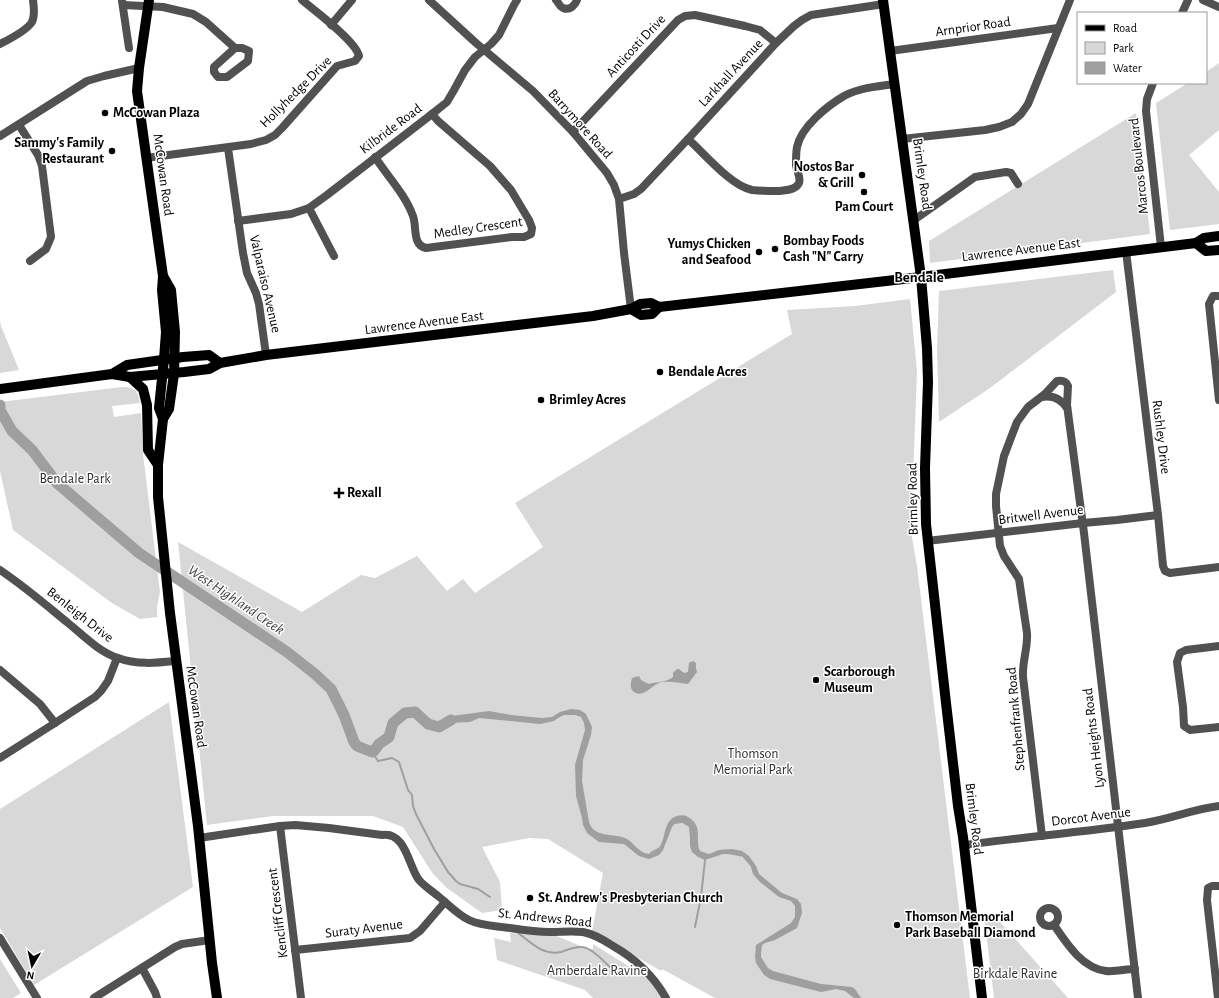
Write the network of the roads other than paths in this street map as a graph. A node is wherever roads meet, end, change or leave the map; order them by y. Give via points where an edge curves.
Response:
1 (33, 0) edge
2 (302, 0) edge
3 (352, 0) edge
4 (429, 0) edge
5 (518, 0) edge
6 (556, 0) edge
7 (577, 0) edge
8 (1070, 0) edge
9 (1188, 0) edge
10 (1202, 0) edge
11 (122, 2) edge
12 (883, 2) edge
13 (149, 3) edge
14 (1219, 7) edge
15 (1182, 12) edge
16 (331, 25) junction
17 (1058, 28) junction
18 (776, 43) junction
19 (0, 44) edge
20 (129, 48) dead end
21 (235, 48) dead end
22 (483, 50) junction
23 (890, 51) junction
24 (138, 73) junction
25 (895, 84) junction
26 (1153, 84) edge
27 (432, 114) junction
28 (19, 125) junction
29 (573, 132) junction
30 (0, 136) edge
31 (688, 139) junction
32 (902, 139) junction
33 (228, 148) junction
34 (375, 157) junction
35 (146, 158) junction
36 (1018, 184) dead end
37 (619, 199) junction
38 (309, 208) junction
39 (914, 220) junction
40 (238, 221) junction
41 (1219, 236) edge
42 (1196, 244) junction
43 (1161, 247) junction
44 (1219, 250) edge
45 (1126, 251) junction
46 (334, 256) dead end
47 (30, 261) dead end
48 (921, 277) junction
49 (1219, 296) edge
50 (631, 310) junction
51 (266, 356) junction
52 (170, 359) junction
53 (220, 363) junction
54 (112, 374) junction
55 (174, 374) junction
56 (163, 375) junction
57 (130, 377) junction
58 (0, 389) edge
59 (1041, 397) junction
60 (1219, 400) edge
61 (1068, 409) junction
62 (163, 418) junction
63 (158, 465) junction
64 (1158, 515) junction
65 (1082, 523) junction
66 (999, 533) junction
67 (927, 541) junction
68 (1219, 567) edge
69 (0, 570) edge
70 (1219, 646) edge
71 (117, 658) junction
72 (176, 661) junction
73 (0, 670) edge
74 (55, 723) junction
75 (1219, 727) edge
76 (0, 758) edge
77 (1219, 806) edge
78 (280, 826) junction
79 (1118, 827) junction
80 (1042, 836) junction
81 (199, 838) junction
82 (964, 845) junction
83 (1219, 886) edge
84 (445, 902) junction
85 (1054, 925) dead end
86 (0, 938) edge
87 (210, 940) junction
88 (295, 950) junction
89 (142, 968) junction
90 (1134, 969) junction
91 (37, 998) edge
92 (94, 998) edge
93 (157, 998) edge
94 (217, 998) edge
95 (301, 998) edge
96 (666, 998) edge
97 (982, 998) edge
98 (1138, 998) edge
99 (1218, 998) edge

1 - 19 street via 32,22 22,32
2 - 16 street, Hollyhedge Drive
3 - 16 street
4 - 22 street, Barrymore Road
5 - 22 street, Kilbride Road via 498,35
6 - 7 street via 562,8 567,9 573,7
8 - 17 street
9 - 15 street
10 - 14 street
11 - 13 street
11 - 20 street
12 - 18 street, Larkhall Avenue via 811,15 794,26
12 - 23 main road, Brimley Road
13 - 21 street via 193,14
13 - 24 main road, McCowan Road
16 - 33 street, Hollyhedge Drive via 358,51 359,56 355,61 338,66 275,135 266,140
17 - 23 street, Arnprior Road
17 - 32 street via 1028,104 1012,122 984,130
18 - 29 street, Anticosti Drive via 760,30 695,15 685,16 678,20
18 - 31 street, Larkhall Avenue
22 - 27 street, Kilbride Road via 465,70 447,102
22 - 29 street, Barrymore Road via 533,91
23 - 25 main road, Brimley Road
24 - 28 street via 104,76 87,81
24 - 35 main road, McCowan Road via 138,98
25 - 31 street via 867,88 845,96 814,119 798,146 796,164 799,179 796,187 791,189 752,190 736,183
25 - 32 main road, Brimley Road
26 - 43 street, Marcos Boulevard via 1146,111
27 - 34 street, Kilbride Road
27 - 34 street, Medley Crescent via 490,166 510,190 529,220 531,234 524,237 421,247 416,237 410,209
28 - 30 street
28 - 47 street via 42,166 51,237 46,249
29 - 37 street, Barrymore Road via 607,173
31 - 37 street, Larkhall Avenue via 641,188 634,194
32 - 39 main road, Brimley Road
33 - 35 street, Hollyhedge Drive
33 - 40 street, Valparaiso Avenue
34 - 38 street, Kilbride Road
35 - 52 main road, McCowan Road via 163,276 162,290
36 - 39 street via 1011,173 1006,172 975,177
37 - 50 street, Barrymore Road
38 - 40 street, Kilbride Road via 291,214
38 - 46 street
39 - 48 main road, Brimley Road
40 - 51 street, Valparaiso Avenue via 244,262 259,304
41 - 42 main road, Lawrence Avenue East via 1204,238
42 - 43 main road, Lawrence Avenue East
42 - 44 main road, Lawrence Avenue East via 1206,251
43 - 45 main road, Lawrence Avenue East
45 - 48 main road, Lawrence Avenue East
45 - 64 street, Rushley Drive
48 - 50 main road, Lawrence Avenue East via 659,307 652,314 641,315
48 - 67 main road, Brimley Road via 928,382 925,468
49 - 60 street via 1213,296 1209,304
50 - 51 main road, Lawrence Avenue East
51 - 53 main road, Lawrence Avenue East
52 - 53 main road, Lawrence Avenue East via 209,355
52 - 54 main road, Lawrence Avenue East via 126,365
52 - 55 main road, McCowan Road
52 - 56 main road, McCowan Road
53 - 55 main road, Lawrence Avenue East via 209,369
54 - 57 main road, Lawrence Avenue East
54 - 58 main road, Lawrence Avenue East
55 - 56 main road, Lawrence Avenue East
55 - 62 main road, McCowan Road via 169,409
56 - 57 main road, Lawrence Avenue East
56 - 62 main road, McCowan Road via 159,408
57 - 63 main road via 143,389 147,405 148,450
59 - 61 street via 1059,399
59 - 61 street, Lyon Heights Road via 1058,381 1064,381 1068,386
59 - 66 street, Stephenfrank Road via 1022,414 1004,456 996,494
61 - 65 street, Lyon Heights Road
62 - 63 main road, McCowan Road
63 - 72 main road, McCowan Road via 158,497
64 - 65 street, Britwell Avenue
64 - 68 street, Rushley Drive via 1165,571 1175,573
65 - 66 street, Britwell Avenue
65 - 79 street, Lyon Heights Road
66 - 67 street, Britwell Avenue
66 - 80 street, Stephenfrank Road via 1004,556 1017,574 1022,590 1028,639 1023,677
67 - 82 main road, Brimley Road
69 - 71 street, Benleigh Drive via 90,641
70 - 75 street via 1186,650 1180,653 1177,662 1184,726 1190,730
71 - 72 street, Benleigh Drive via 145,664
71 - 74 street via 109,679 95,697
72 - 81 main road, McCowan Road
73 - 74 street via 40,704
74 - 76 street
77 - 79 street, Dorcot Avenue
78 - 81 street, St. Andrews Road
78 - 84 street, St. Andrews Road via 295,825 388,834 402,845 420,881
78 - 88 street, Kencliff Crescent
79 - 80 street, Dorcot Avenue
79 - 90 street, Lyon Heights Road
80 - 82 street, Dorcot Avenue
81 - 87 main road, McCowan Road
82 - 97 main road, Brimley Road
83 - 99 street via 1208,888 1207,900
84 - 88 street, Suraty Avenue via 420,931 410,938
84 - 96 street, St. Andrews Road via 477,923 520,930 584,932 601,938 629,955 652,977
85 - 90 street via 1074,952 1096,969 1108,972
86 - 91 street
87 - 89 street via 182,944
87 - 94 main road, McCowan Road
88 - 95 street, Kencliff Crescent
89 - 92 street
89 - 93 street
90 - 98 street, Lyon Heights Road

